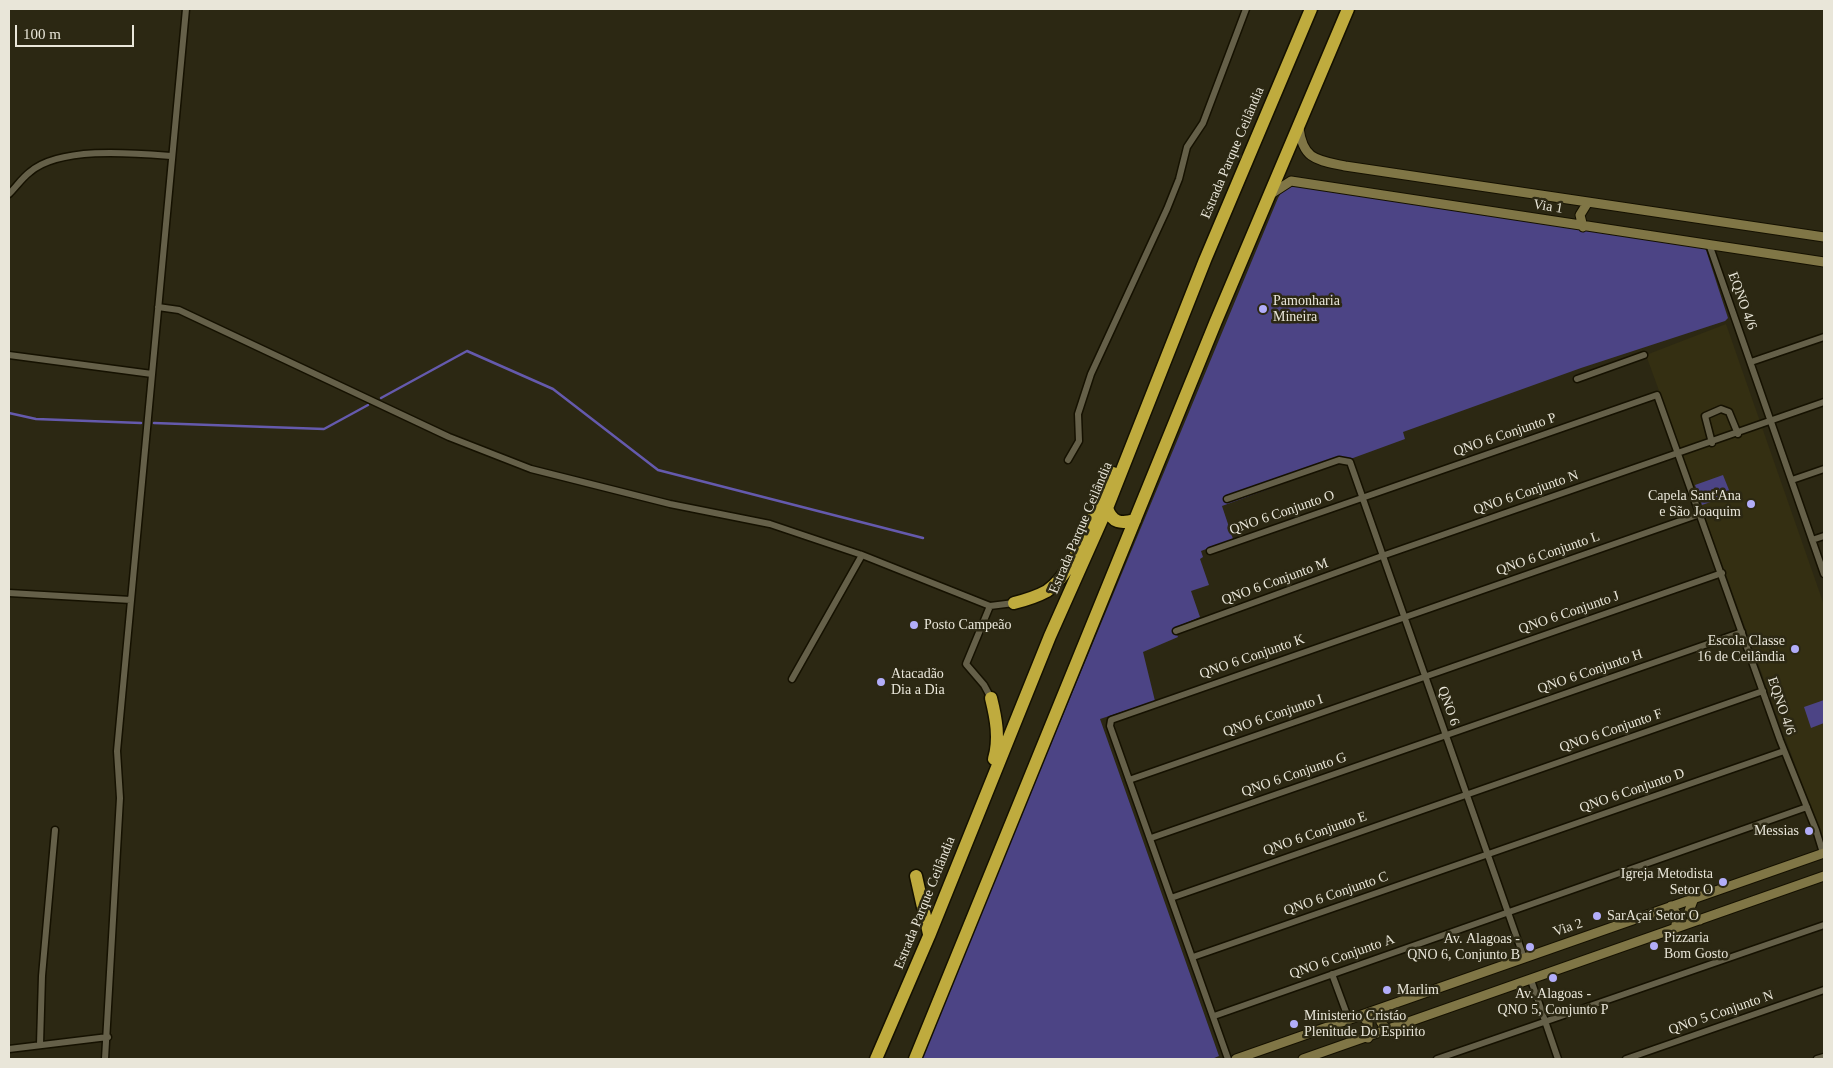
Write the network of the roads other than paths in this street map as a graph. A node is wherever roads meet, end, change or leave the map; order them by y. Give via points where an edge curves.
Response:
1 (186, 9) edge
2 (1246, 9) edge
3 (1311, 9) edge
4 (1348, 9) edge
5 (1299, 127) junction
6 (172, 156) junction
7 (9, 194) edge
8 (1271, 194) junction
9 (1588, 202) junction
10 (1583, 227) junction
11 (1824, 237) edge
12 (1708, 244) junction
13 (1824, 262) edge
14 (158, 307) junction
15 (1824, 337) edge
16 (9, 355) edge
17 (1644, 355) dead end
18 (1751, 362) junction
19 (152, 374) junction
20 (1577, 379) dead end
21 (1657, 395) joint
22 (1824, 402) edge
23 (1771, 422) junction
24 (1738, 434) junction
25 (1712, 443) junction
26 (1678, 453) junction
27 (1128, 456) junction
28 (1068, 460) dead end
29 (1824, 469) edge
30 (1792, 480) junction
31 (1362, 498) junction
32 (1226, 499) dead end
33 (1106, 508) junction
34 (1700, 514) junction
35 (1135, 520) junction
36 (1824, 536) edge
37 (1812, 540) junction
38 (1210, 551) dead end
39 (862, 555) junction
40 (1382, 556) junction
41 (1722, 573) junction
42 (1824, 574) edge
43 (9, 593) edge
44 (131, 600) junction
45 (1014, 603) joint
46 (990, 606) junction
47 (1403, 617) junction
48 (1176, 631) dead end
49 (1742, 632) junction
50 (1425, 676) junction
51 (792, 679) dead end
52 (1763, 691) junction
53 (990, 698) joint
54 (1446, 735) junction
55 (1784, 751) junction
56 (1129, 780) junction
57 (1466, 794) junction
58 (983, 800) junction
59 (1806, 807) junction
60 (55, 830) dead end
61 (1151, 838) junction
62 (1824, 853) edge
63 (1487, 854) junction
64 (916, 876) dead end
65 (1824, 876) edge
66 (1171, 898) junction
67 (1694, 898) junction
68 (1671, 906) junction
69 (1508, 913) junction
70 (1700, 920) junction
71 (1824, 925) edge
72 (1675, 929) junction
73 (929, 936) junction
74 (1193, 957) junction
75 (1524, 958) junction
76 (1332, 974) junction
77 (1532, 980) junction
78 (1824, 990) edge
79 (1381, 1010) junction
80 (1214, 1016) junction
81 (1362, 1017) junction
82 (1349, 1020) junction
83 (1546, 1021) junction
84 (1387, 1030) junction
85 (108, 1037) junction
86 (1368, 1038) junction
87 (40, 1044) junction
88 (9, 1049) edge
89 (1824, 1057) edge
90 (105, 1059) edge
91 (876, 1059) edge
92 (915, 1059) edge
93 (1228, 1059) edge
94 (1236, 1059) edge
95 (1303, 1059) edge
96 (1437, 1059) edge
97 (1558, 1059) edge
98 (1626, 1059) edge
99 (1817, 1059) edge

1 - 6 street
2 - 28 street via 1203,123 1187,146 1167,209 1091,374 1078,414 1079,441
3 - 27 highway, Estrada Parque Ceilândia via 1205,260
4 - 5 highway
5 - 8 highway
5 - 9 main road, Via 1 via 1304,150 1324,162
6 - 7 street via 88,153 50,161 30,171
6 - 14 street
8 - 10 main road, Via 1 via 1292,181
8 - 35 highway
9 - 10 main road via 1580,214
9 - 11 main road, Via 1
10 - 12 main road, Via 1
12 - 13 main road, Via 1
12 - 18 street, EQNO 4/6
14 - 19 street
14 - 39 street via 179,310 449,437 532,469 670,504 770,524
15 - 18 street
16 - 19 street
17 - 20 street
18 - 23 street, EQNO 4/6
19 - 44 street
21 - 26 street, EQNO 4/6
21 - 31 street, QNO 6 Conjunto P
22 - 23 street
23 - 24 street
23 - 30 street, EQNO 4/6
24 - 25 street
24 - 25 street via 1729,412 1721,409 1705,416
25 - 26 street
26 - 34 street, EQNO 4/6
26 - 40 street, QNO 6 Conjunto N
27 - 33 highway, Estrada Parque Ceilândia
27 - 45 highway via 1115,470 1074,558 1062,576 1034,598
29 - 30 street
30 - 37 street, EQNO 4/6
31 - 32 street, QNO 6 via 1350,462 1339,460
31 - 38 street, QNO 6 Conjunto O
31 - 40 street, QNO 6
33 - 35 highway via 1112,520
33 - 58 highway, Estrada Parque Ceilândia
34 - 41 street, EQNO 4/6
34 - 47 street, QNO 6 Conjunto L
35 - 92 highway
36 - 37 street
37 - 42 street, EQNO 4/6
39 - 46 street
39 - 51 street
40 - 47 street, QNO 6
40 - 48 street, QNO 6 Conjunto M
41 - 49 street, EQNO 4/6
41 - 50 street, QNO 6 Conjunto J
43 - 44 street
44 - 85 street via 117,751 120,798
45 - 46 street
46 - 53 street via 966,664 984,685
47 - 50 street, QNO 6
47 - 56 street, QNO 6 Conjunto K via 1114,718 1110,722
49 - 52 street, EQNO 4/6
49 - 54 street, QNO 6 Conjunto H
50 - 54 street, QNO 6
50 - 56 street, QNO 6 Conjunto I
52 - 55 street, EQNO 4/6
52 - 57 street, QNO 6 Conjunto F
53 - 58 highway via 995,715 997,748
54 - 57 street, QNO 6
54 - 61 street, QNO 6 Conjunto G
55 - 59 street, EQNO 4/6
55 - 63 street, QNO 6 Conjunto D
56 - 61 street
57 - 63 street, QNO 6
57 - 66 street, QNO 6 Conjunto E
58 - 73 highway, Estrada Parque Ceilândia
59 - 62 street, EQNO 4/6
59 - 69 street, QNO 6 Conjunto A
60 - 87 street via 42,976
61 - 66 street
62 - 67 main road, Via 2
63 - 69 street, QNO 6
63 - 74 street, QNO 6 Conjunto C
64 - 73 highway
65 - 70 main road
66 - 74 street
67 - 68 main road, Via 2
67 - 70 main road via 1689,911 1693,919
68 - 72 main road via 1678,916
68 - 75 main road, Via 2
69 - 75 street, QNO 6
69 - 76 street, QNO 6 Conjunto A
70 - 72 main road
71 - 83 street
72 - 77 main road
73 - 91 highway, Estrada Parque Ceilândia
74 - 80 street
75 - 79 main road, Via 2
76 - 80 street, QNO 6 Conjunto A
76 - 82 street
77 - 83 street
77 - 84 main road
78 - 98 street, QNO 5 Conjunto N
79 - 81 main road, Via 2
79 - 84 main road via 1381,1022
80 - 93 street
81 - 82 main road, Via 2
81 - 86 main road via 1368,1021
82 - 94 main road, Via 2
83 - 96 street
83 - 97 street
84 - 86 main road
85 - 87 street
85 - 90 street
86 - 95 main road
87 - 88 street
89 - 99 street

